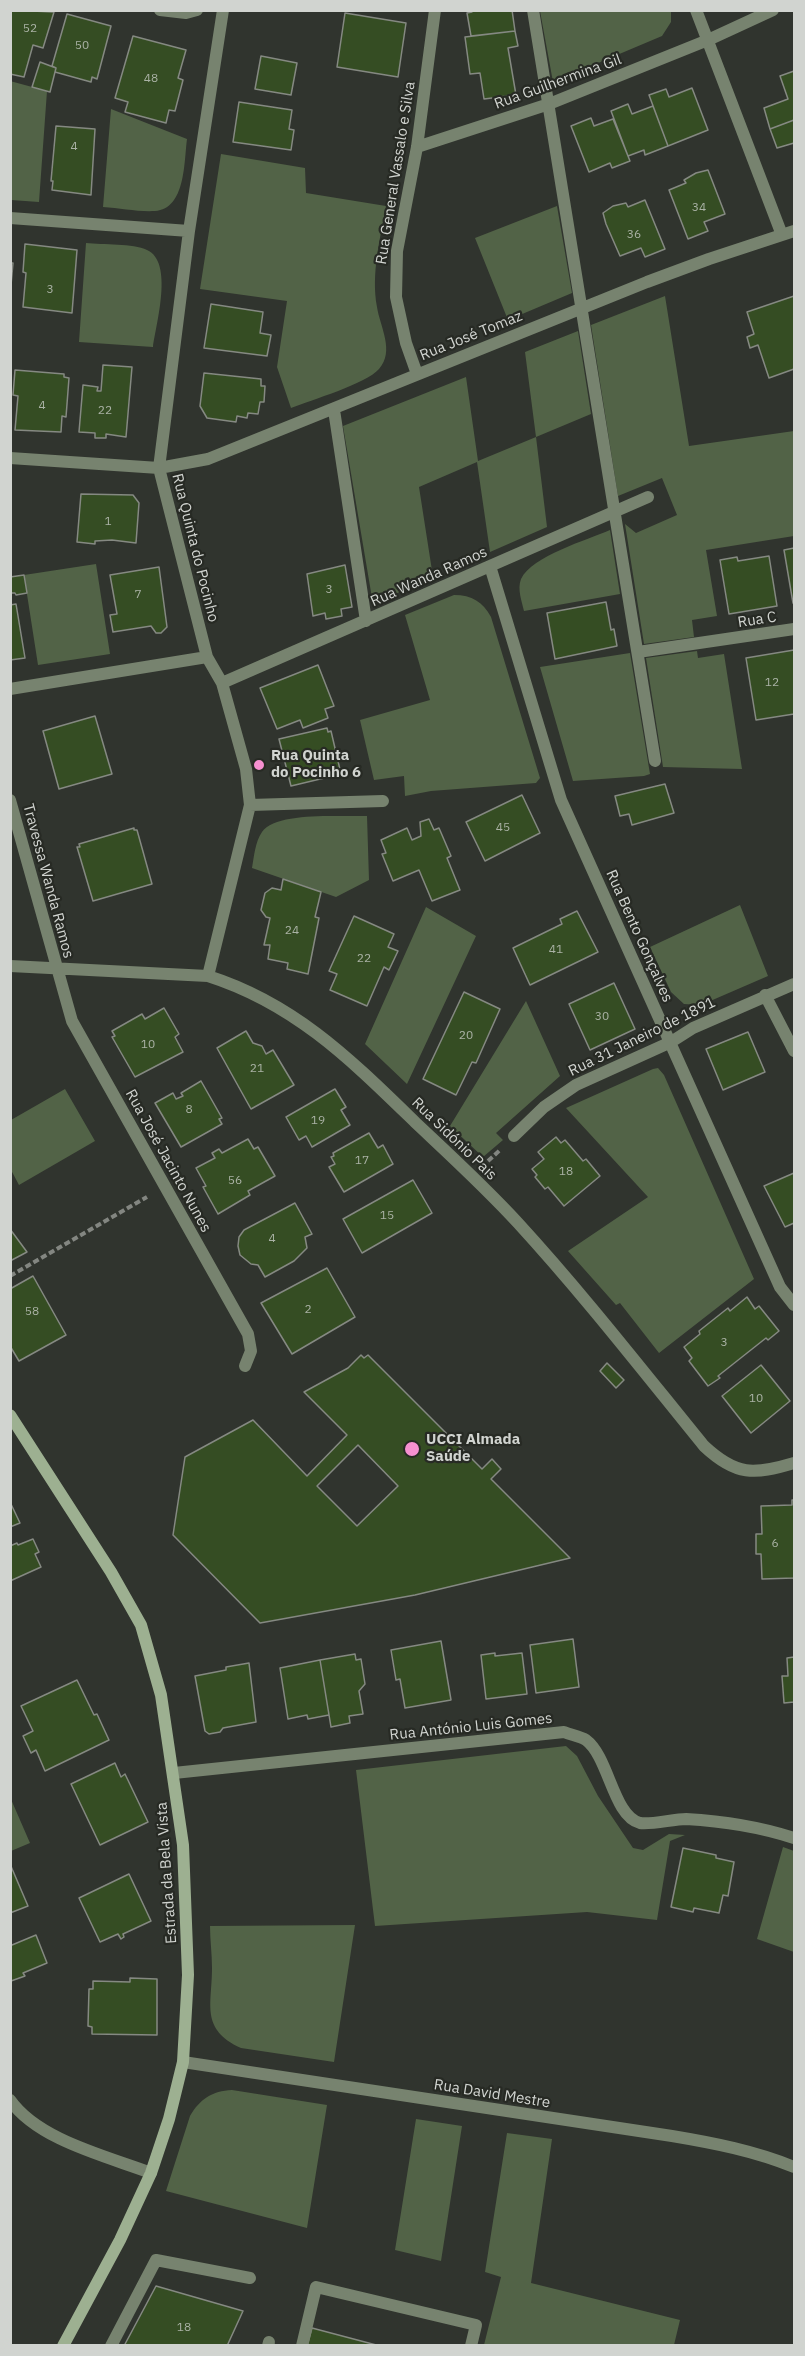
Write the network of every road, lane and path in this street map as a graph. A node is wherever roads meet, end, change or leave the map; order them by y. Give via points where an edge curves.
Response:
1 (160, 10) edge
2 (196, 10) edge
3 (223, 10) edge
4 (435, 10) edge
5 (533, 10) edge
6 (696, 10) edge
7 (773, 10) edge
8 (708, 40) junction
9 (549, 104) junction
10 (417, 147) junction
11 (10, 218) edge
12 (189, 231) junction
13 (795, 231) edge
14 (782, 235) junction
15 (580, 308) junction
16 (417, 374) junction
17 (334, 410) junction
18 (10, 458) edge
19 (159, 468) junction
20 (648, 497) dead end
21 (615, 512) junction
22 (490, 566) junction
23 (366, 621) junction
24 (795, 629) edge
25 (639, 652) junction
26 (207, 657) junction
27 (222, 684) junction
28 (10, 689) edge
29 (655, 761) dead end
30 (10, 800) edge
31 (383, 801) dead end
32 (250, 805) junction
33 (10, 966) edge
34 (56, 970) junction
35 (208, 976) junction
36 (795, 984) edge
37 (765, 995) junction
38 (671, 1042) junction
39 (795, 1052) edge
40 (514, 1136) joint
41 (472, 1176) junction
42 (165, 1187) junction
43 (10, 1276) edge
44 (795, 1305) edge
45 (245, 1366) dead end
46 (10, 1415) edge
47 (795, 1463) edge
48 (174, 1773) junction
49 (795, 1838) edge
50 (183, 2062) junction
51 (10, 2100) edge
52 (795, 2167) edge
53 (151, 2173) junction
54 (250, 2278) dead end
55 (63, 2346) edge
56 (111, 2346) edge
57 (302, 2346) edge
58 (471, 2346) edge

1 - 2 street
3 - 12 street, Rua Quinta do Pocinho
4 - 10 street, Rua General Vassalo e Silva
5 - 9 street
6 - 8 street
7 - 8 street, Rua Guilhermina Gil
8 - 9 street, Rua Guilhermina Gil
8 - 14 street
9 - 10 street, Rua Guilhermina Gil
9 - 15 street
10 - 16 street, Rua General Vassalo e Silva via 397,251 396,297
11 - 12 street
12 - 19 street, Rua Quinta do Pocinho
13 - 14 street, Rua José Tomaz
14 - 15 street, Rua José Tomaz
15 - 16 street, Rua José Tomaz
15 - 21 street
16 - 17 street, Rua José Tomaz
17 - 19 street, Rua José Tomaz via 231,452
17 - 23 street
18 - 19 street, Rua José Tomaz
19 - 26 street, Rua Quinta do Pocinho
20 - 21 street, Rua Wanda Ramos
21 - 22 street, Rua Wanda Ramos
21 - 25 street
22 - 23 street, Rua Wanda Ramos
22 - 38 street, Rua Bento Gonçalves via 561,800
23 - 27 street, Rua Wanda Ramos
24 - 25 street, Rua C
25 - 29 street
26 - 27 street, Rua Quinta do Pocinho
26 - 28 street
27 - 32 street, Rua Quinta do Pocinho via 246,769
30 - 34 street, Travessa Wanda Ramos
31 - 32 street
32 - 35 street, Rua Quinta do Pocinho
33 - 34 street, Rua Sidónio Pais
34 - 35 street, Rua Sidónio Pais
34 - 42 street, Rua José Jacinto Nunes via 72,1022
35 - 41 street, Rua Sidónio Pais via 264,998 308,1026 351,1060
36 - 37 street, Rua 31 Janeiro de 1891
37 - 38 street, Rua 31 Janeiro de 1891
37 - 39 street
38 - 40 street, Rua 31 Janeiro de 1891 via 576,1085 544,1107
38 - 44 street, Rua Bento Gonçalves via 780,1287
40 - 41 path
41 - 47 street, Rua Sidónio Pais via 555,1265 721,1462 746,1471 771,1470
42 - 43 path
42 - 45 street, Rua José Jacinto Nunes via 248,1334 251,1351
46 - 48 street, Estrada da Bela Vista via 141,1624 160,1695
48 - 49 street, Rua António Luis Gomes via 564,1732 586,1740 603,1762 627,1814 640,1823 686,1819 769,1830
48 - 50 street, Estrada da Bela Vista via 183,1845 188,1975
50 - 52 street, Rua David Mestre via 726,2145
50 - 53 street, Estrada da Bela Vista
51 - 53 street via 22,2116 46,2133
53 - 55 street, Estrada da Bela Vista
54 - 56 street via 156,2260
57 - 58 street via 316,2287 476,2325

